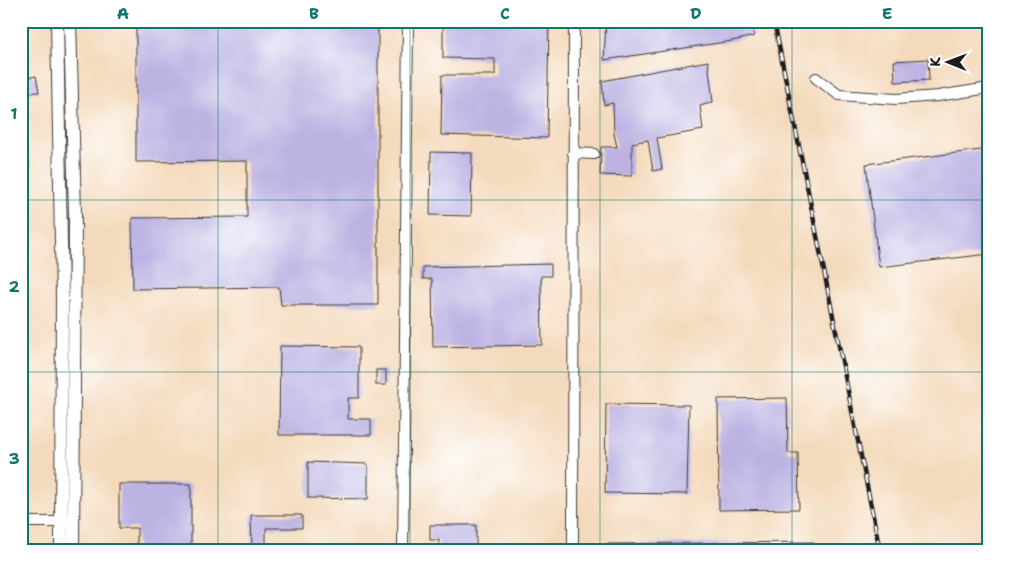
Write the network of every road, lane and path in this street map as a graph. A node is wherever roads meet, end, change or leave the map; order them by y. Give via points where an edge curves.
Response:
1 (57, 21) edge
2 (70, 21) edge
3 (408, 21) edge
4 (574, 21) edge
5 (816, 78) dead end
6 (989, 88) edge
7 (573, 153) junction
8 (594, 154) dead end
9 (21, 522) edge
10 (67, 522) junction
11 (61, 551) edge
12 (74, 551) edge
13 (403, 551) edge
14 (574, 551) edge

1 - 10 main road
2 - 10 main road via 75,214
3 - 13 street
4 - 7 street
5 - 6 street via 839,95 896,99
7 - 8 street
7 - 14 street
9 - 10 street
10 - 11 main road
10 - 12 main road

